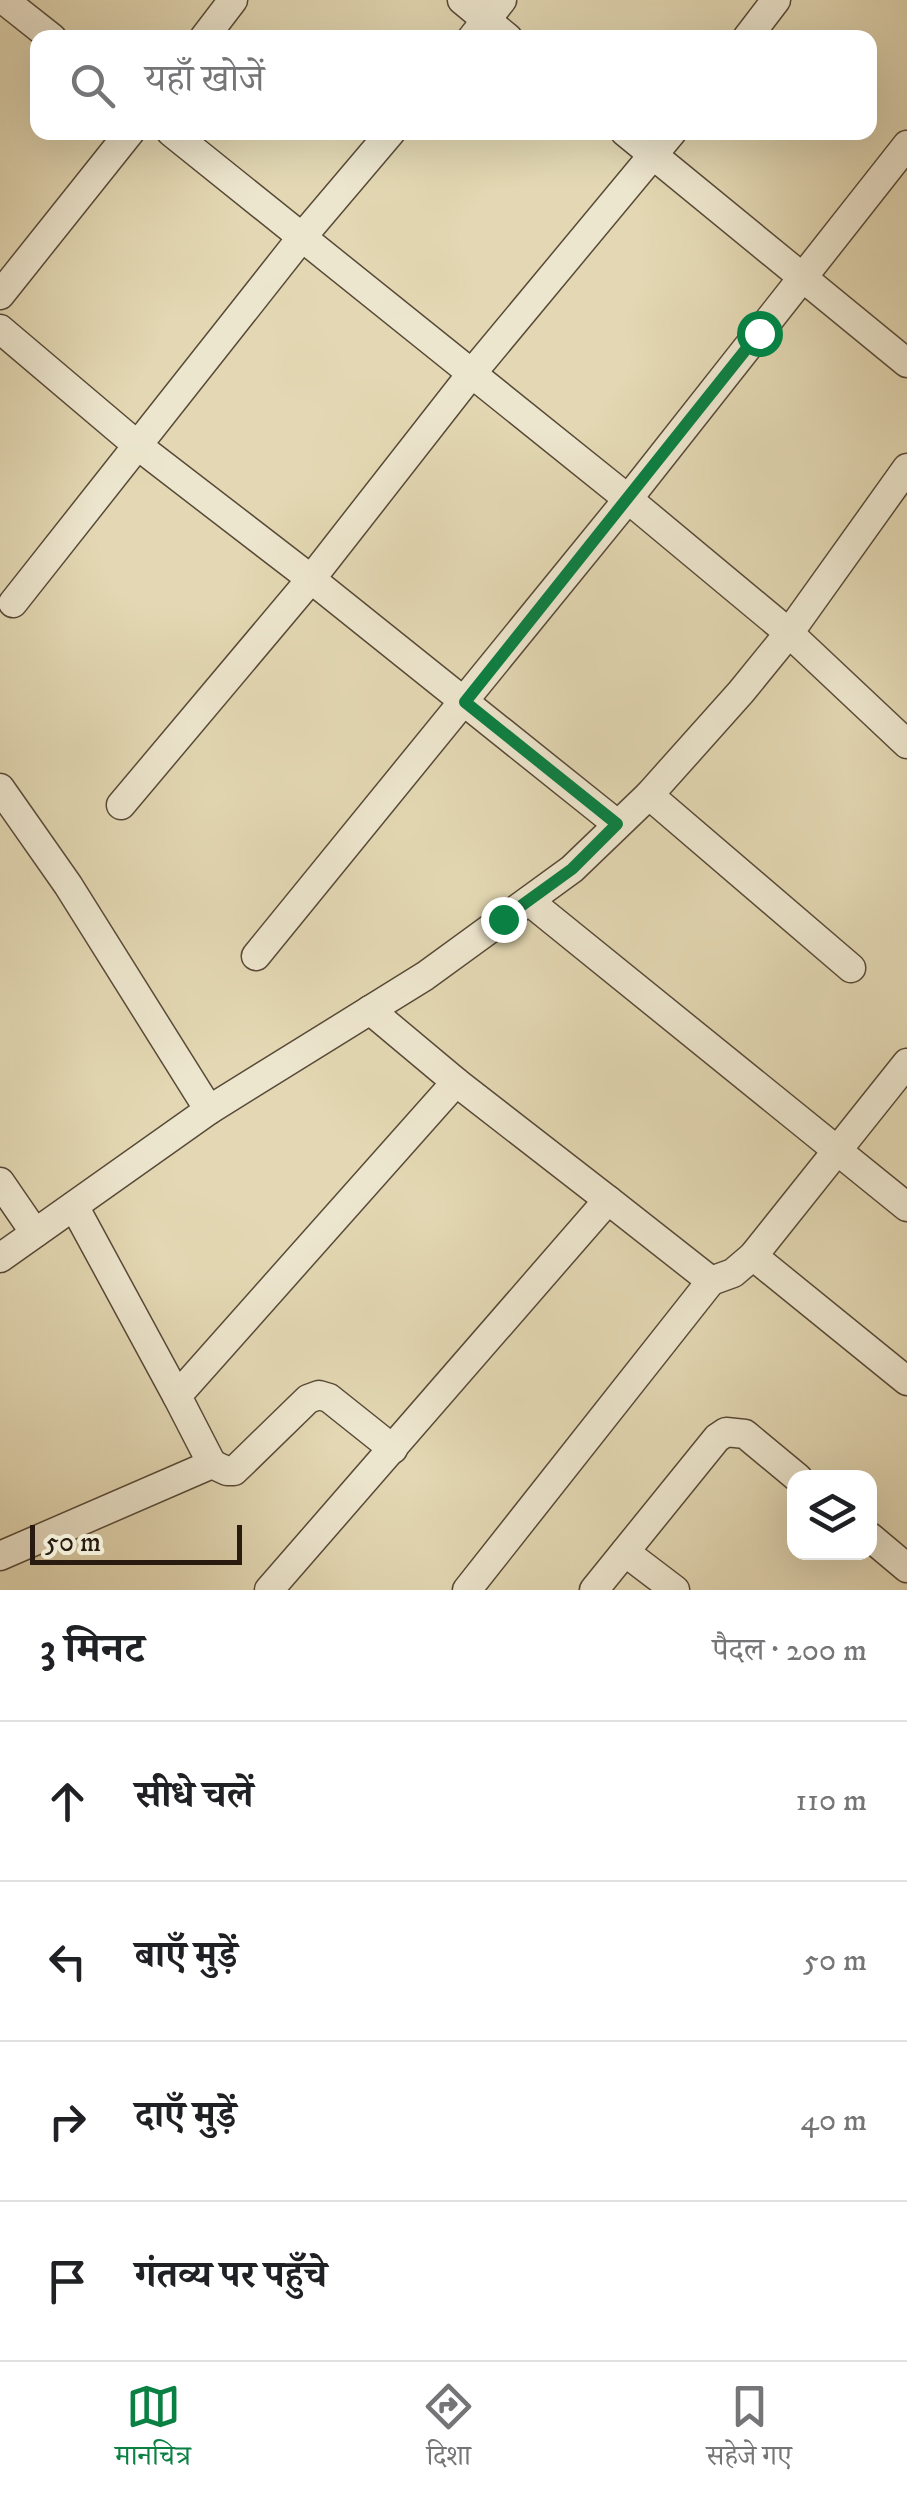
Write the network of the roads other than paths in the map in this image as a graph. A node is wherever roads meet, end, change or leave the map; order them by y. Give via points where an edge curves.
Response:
1 (4, 0) edge
2 (233, 0) edge
3 (462, 0) edge
4 (776, 0) edge
5 (492, 24) edge
6 (42, 30) edge
7 (210, 30) edge
8 (752, 30) edge
9 (124, 140) edge
10 (181, 140) edge
11 (384, 140) edge
12 (634, 140) edge
13 (666, 140) edge
14 (907, 145) edge
15 (654, 156) junction
16 (302, 236) junction
17 (803, 278) junction
18 (0, 295) edge
19 (0, 330) edge
20 (907, 363) edge
21 (472, 373) junction
22 (137, 446) junction
23 (907, 468) edge
24 (628, 499) junction
25 (310, 579) junction
26 (13, 603) dead end
27 (789, 633) junction
28 (465, 702) junction
29 (907, 744) edge
30 (0, 788) edge
31 (649, 795) junction
32 (122, 806) dead end
33 (617, 824) junction
34 (529, 900) junction
35 (256, 956) dead end
36 (851, 968) dead end
37 (370, 1010) junction
38 (907, 1064) edge
39 (456, 1082) junction
40 (210, 1110) junction
41 (836, 1151) junction
42 (0, 1182) edge
43 (608, 1200) junction
44 (74, 1206) junction
45 (907, 1207) edge
46 (35, 1233) junction
47 (753, 1256) junction
48 (0, 1258) edge
49 (710, 1281) junction
50 (907, 1381) edge
51 (178, 1396) junction
52 (393, 1448) junction
53 (212, 1464) junction
54 (788, 1470) edge
55 (877, 1543) edge
56 (625, 1552) junction
57 (0, 1556) edge
58 (907, 1568) edge
59 (269, 1590) edge
60 (467, 1590) edge
61 (594, 1590) edge
62 (675, 1590) edge

1 - 6 street
2 - 7 street
3 - 5 street
4 - 8 street
9 - 18 street
10 - 16 street
11 - 16 street
12 - 15 street
13 - 15 street
14 - 17 street
15 - 17 street
15 - 21 street
16 - 21 street
16 - 22 street
17 - 20 street
17 - 24 street
19 - 22 street
21 - 24 street
21 - 25 street
22 - 25 street
22 - 26 street
23 - 27 street
24 - 27 street
24 - 28 street
25 - 28 street
25 - 32 street
27 - 29 street
27 - 31 street
28 - 33 street
28 - 35 street
30 - 40 street
31 - 33 street
31 - 36 street
33 - 34 street
34 - 37 street
34 - 41 street
37 - 39 street
37 - 40 street
38 - 41 street
39 - 43 street
39 - 51 street
40 - 44 street
41 - 45 street
41 - 47 street
42 - 46 street
43 - 49 street
43 - 52 street
44 - 46 street
44 - 51 street
46 - 48 street
47 - 49 street
47 - 50 street
49 - 60 street
51 - 53 street
52 - 53 street via 319,1395 234,1470
52 - 59 street
53 - 57 street
54 - 56 street via 745,1434 726,1432
55 - 58 street
56 - 61 street
56 - 62 street

